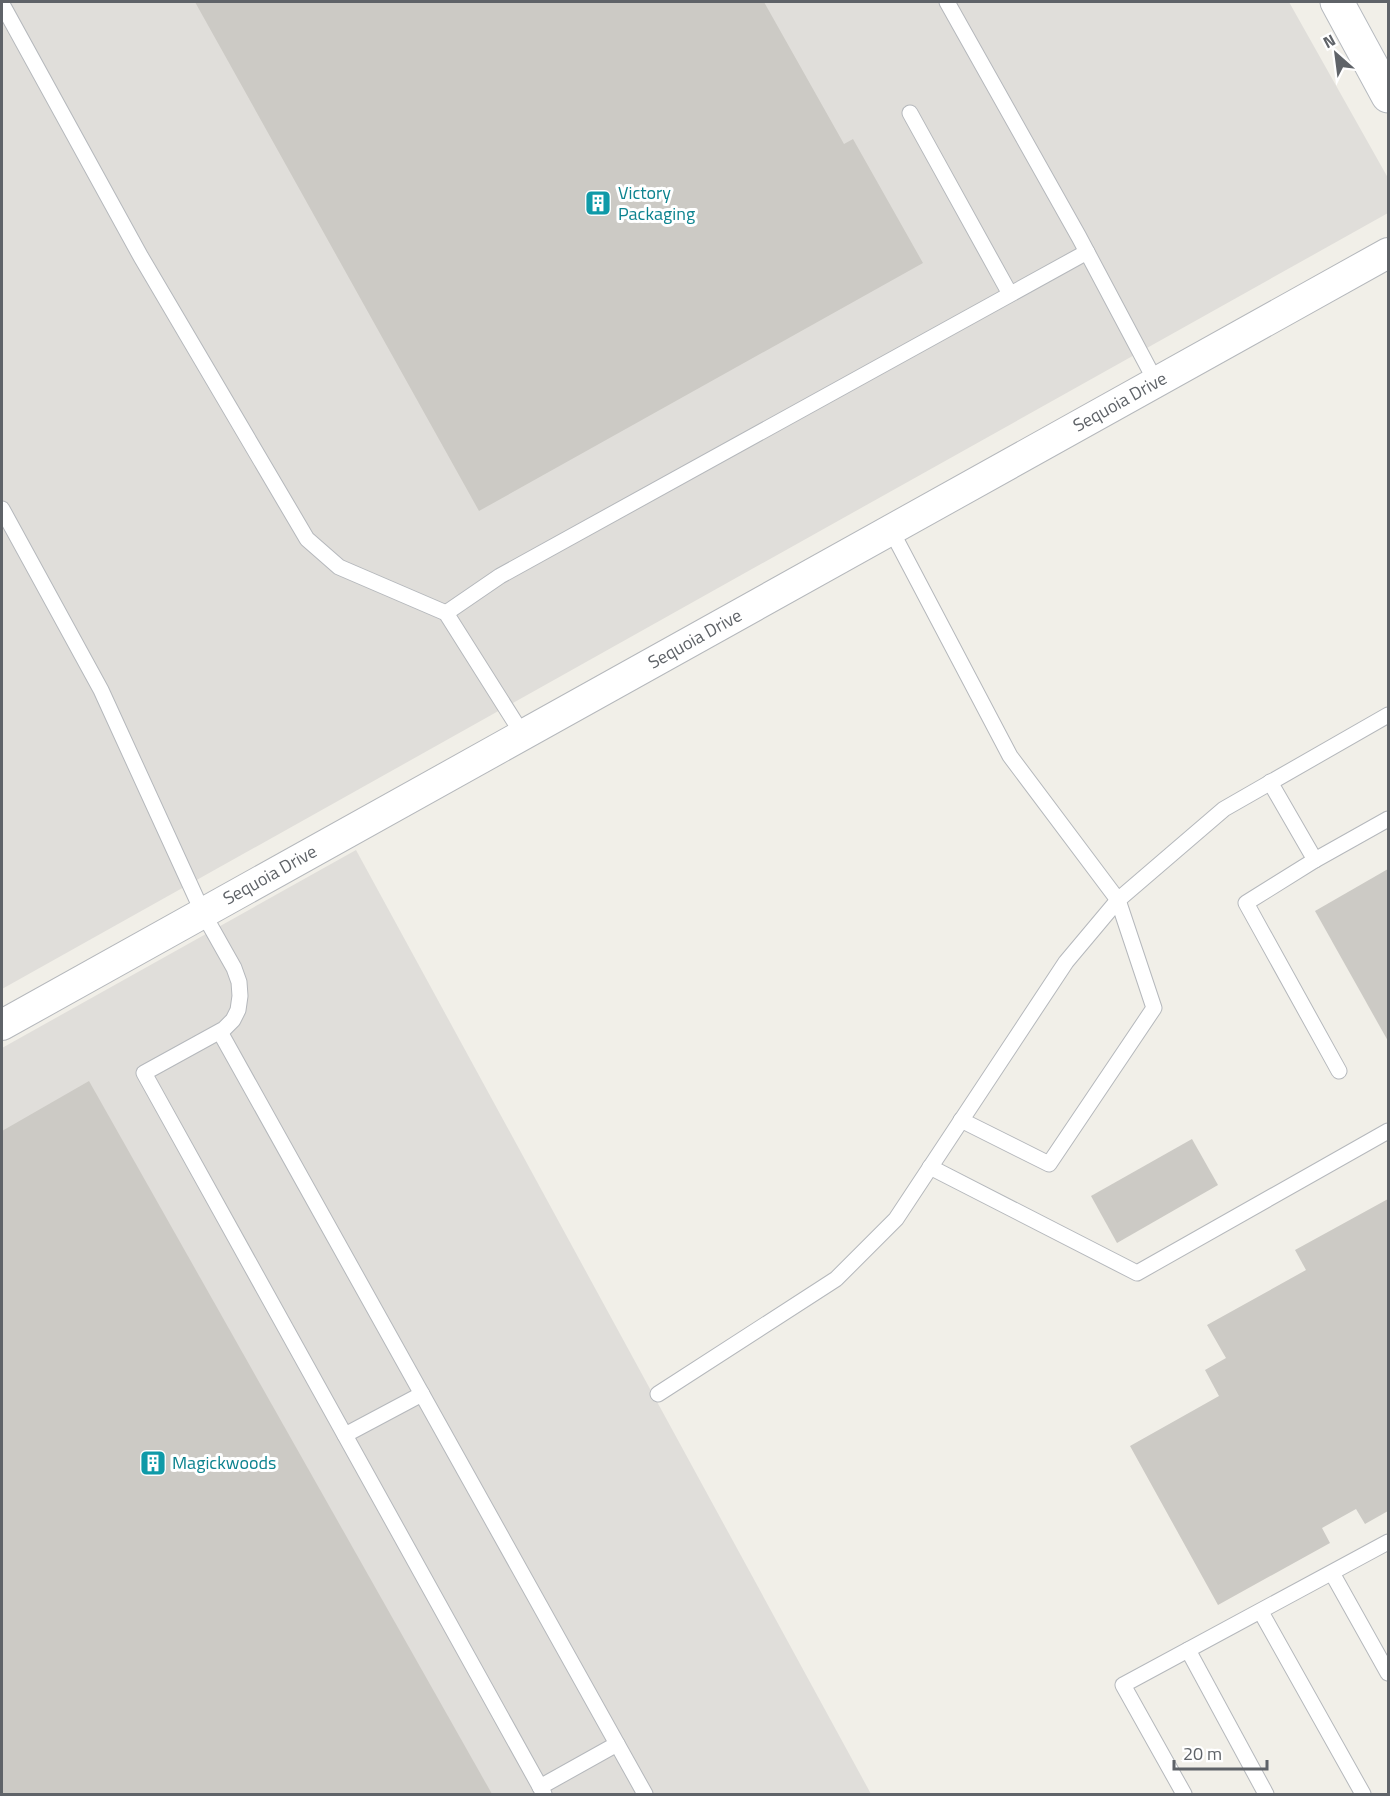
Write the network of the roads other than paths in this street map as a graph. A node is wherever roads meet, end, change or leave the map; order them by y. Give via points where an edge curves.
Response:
1 (947, 2) edge
2 (1337, 2) edge
3 (2, 4) edge
4 (1389, 96) edge
5 (910, 113) dead end
6 (1087, 252) junction
7 (1389, 253) edge
8 (1010, 294) junction
9 (1155, 382) junction
10 (2, 509) edge
11 (891, 530) junction
12 (446, 613) junction
13 (1389, 715) edge
14 (523, 735) junction
15 (1270, 782) junction
16 (1389, 819) edge
17 (1315, 860) junction
18 (1118, 900) junction
19 (203, 913) junction
20 (2, 1025) edge
21 (220, 1032) junction
22 (1340, 1071) dead end
23 (961, 1120) junction
24 (1389, 1131) edge
25 (930, 1167) junction
26 (422, 1394) junction
27 (658, 1394) dead end
28 (345, 1436) junction
29 (1389, 1542) edge
30 (1332, 1573) junction
31 (1261, 1612) junction
32 (1188, 1650) junction
33 (1389, 1672) edge
34 (616, 1743) junction
35 (542, 1791) edge
36 (645, 1794) edge
37 (1184, 1794) edge
38 (1266, 1794) edge
39 (1363, 1794) edge

1 - 6 lane
2 - 4 main road
3 - 12 lane via 141,257 307,539 339,567
5 - 8 lane
6 - 8 lane
6 - 9 lane
7 - 9 street, Sequoia Drive
8 - 12 lane via 500,576
9 - 11 street, Sequoia Drive
10 - 19 lane via 101,690
11 - 14 street, Sequoia Drive
11 - 18 lane via 1011,756
12 - 14 lane
13 - 15 lane
14 - 19 street, Sequoia Drive
15 - 17 lane
15 - 18 lane via 1224,809
16 - 17 lane
17 - 22 lane via 1246,903
18 - 23 lane via 1066,962
18 - 23 lane via 1154,1008 1049,1164
19 - 20 street, Sequoia Drive
19 - 21 lane via 239,982 238,1010
21 - 26 lane
21 - 28 lane via 144,1073
23 - 25 lane
24 - 25 lane via 1137,1273
25 - 27 lane via 896,1219 836,1279
26 - 28 lane
26 - 34 lane
28 - 35 lane
29 - 30 lane
30 - 31 lane
30 - 33 lane
31 - 32 lane
31 - 39 lane
32 - 37 lane via 1123,1685
32 - 38 lane
34 - 35 lane
34 - 36 lane

